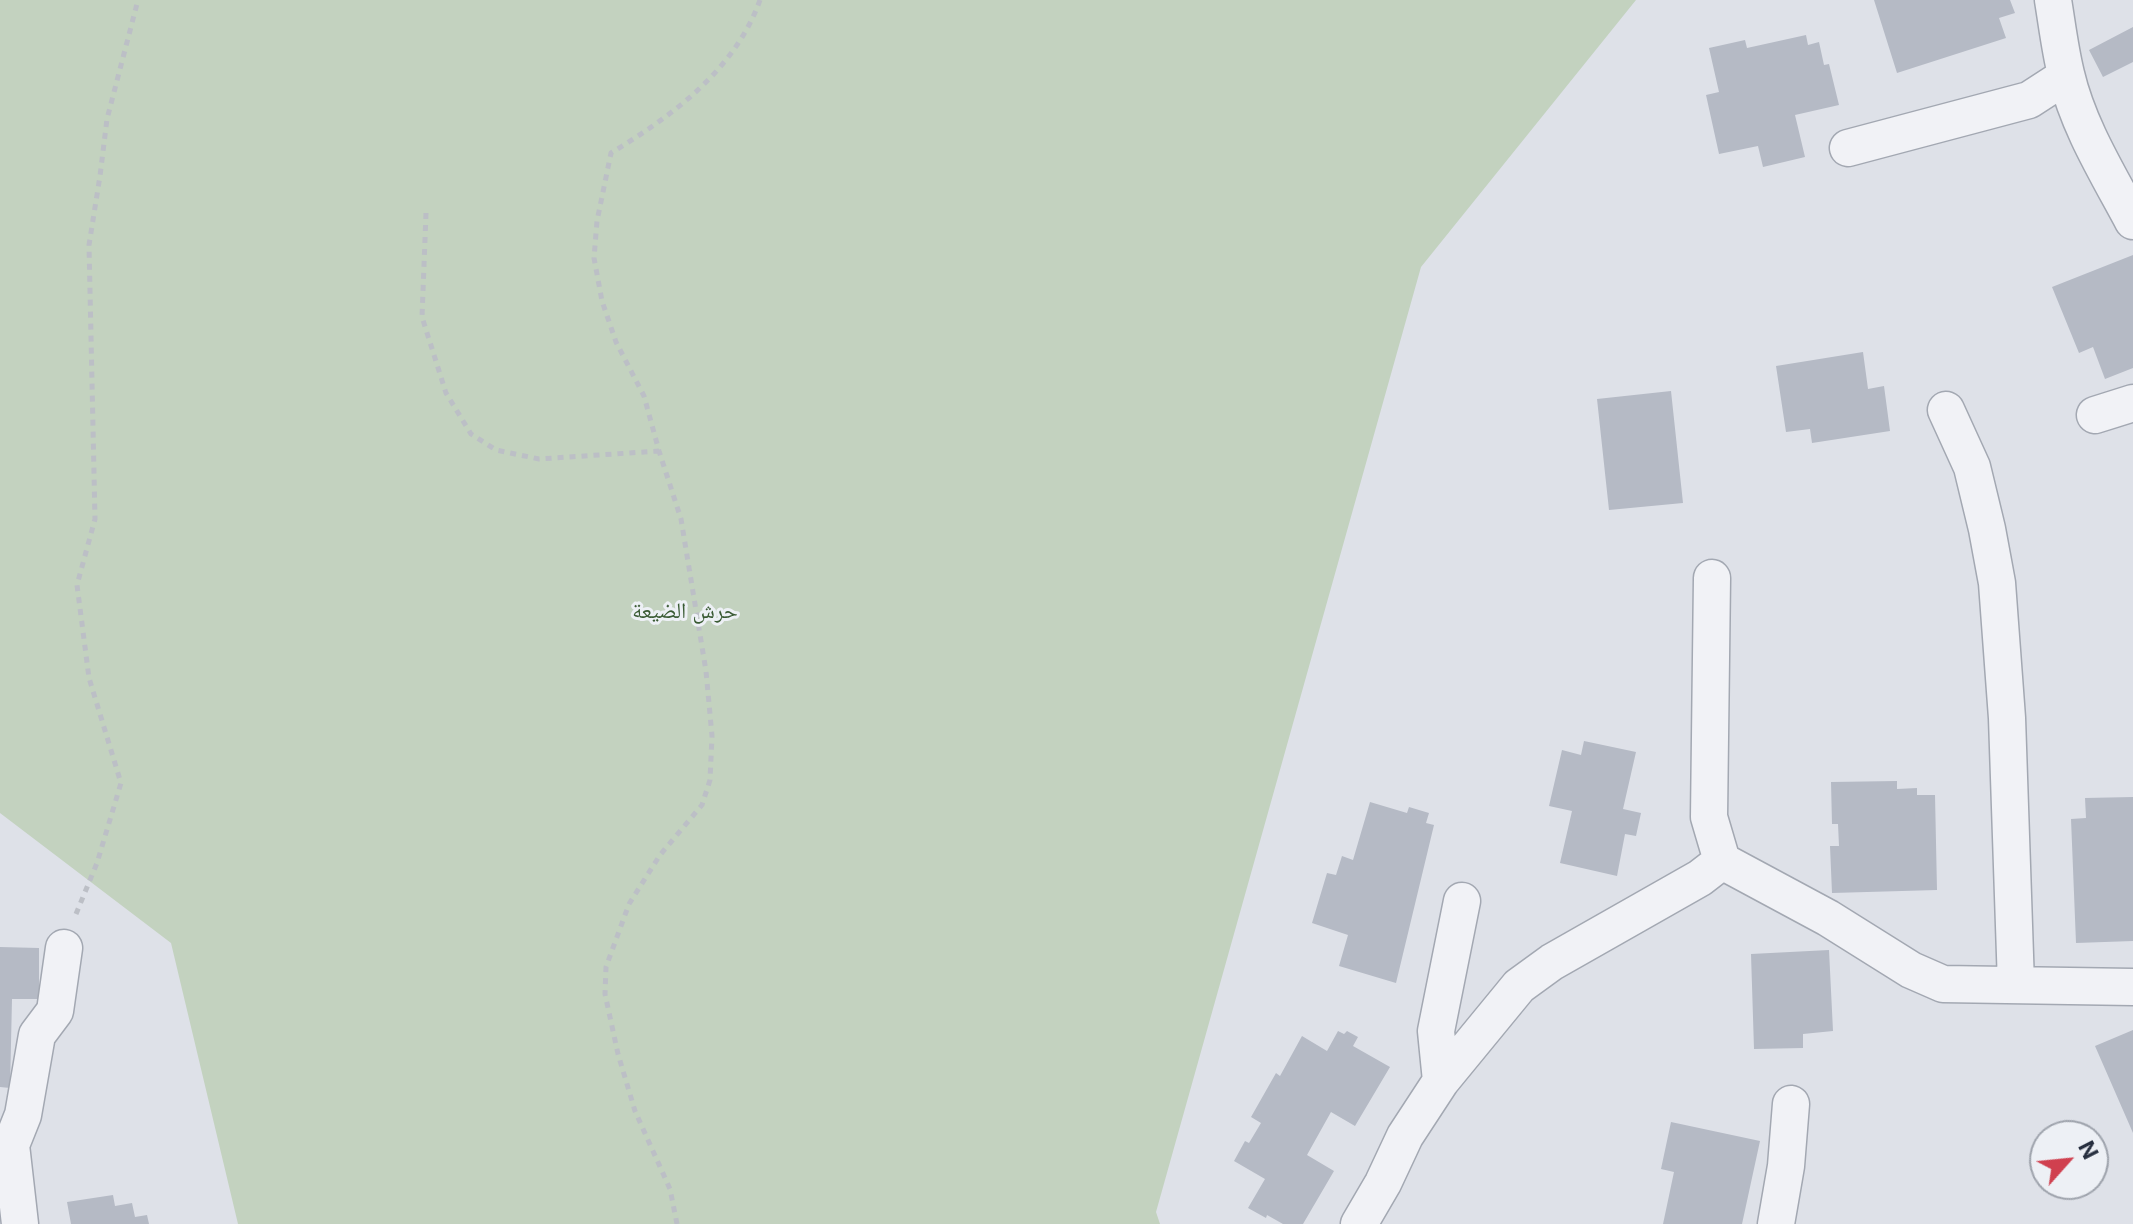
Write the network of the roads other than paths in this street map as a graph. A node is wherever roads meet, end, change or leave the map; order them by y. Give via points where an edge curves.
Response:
1 (2053, 0) edge
2 (2066, 76) junction
3 (1848, 148) dead end
4 (2133, 221) edge
5 (2133, 403) edge
6 (1946, 410) dead end
7 (2095, 415) dead end
8 (1712, 578) dead end
9 (1722, 861) junction
10 (1462, 901) dead end
11 (64, 948) road end
12 (2016, 985) junction
13 (2133, 987) edge
14 (1441, 1081) junction
15 (1791, 1104) dead end
16 (20, 1224) edge
17 (1359, 1224) edge
18 (1776, 1224) edge

1 - 2 street
2 - 3 street via 2029,100
2 - 4 street via 2093,146
5 - 7 street
6 - 12 street via 1972,467 1997,583
8 - 9 street via 1709,817
9 - 12 street via 1943,984
9 - 14 street via 1519,986
10 - 14 street via 1436,1031
11 - 16 street via 55,1011 37,1035 23,1115 11,1145
12 - 13 street
14 - 17 street
15 - 18 street

